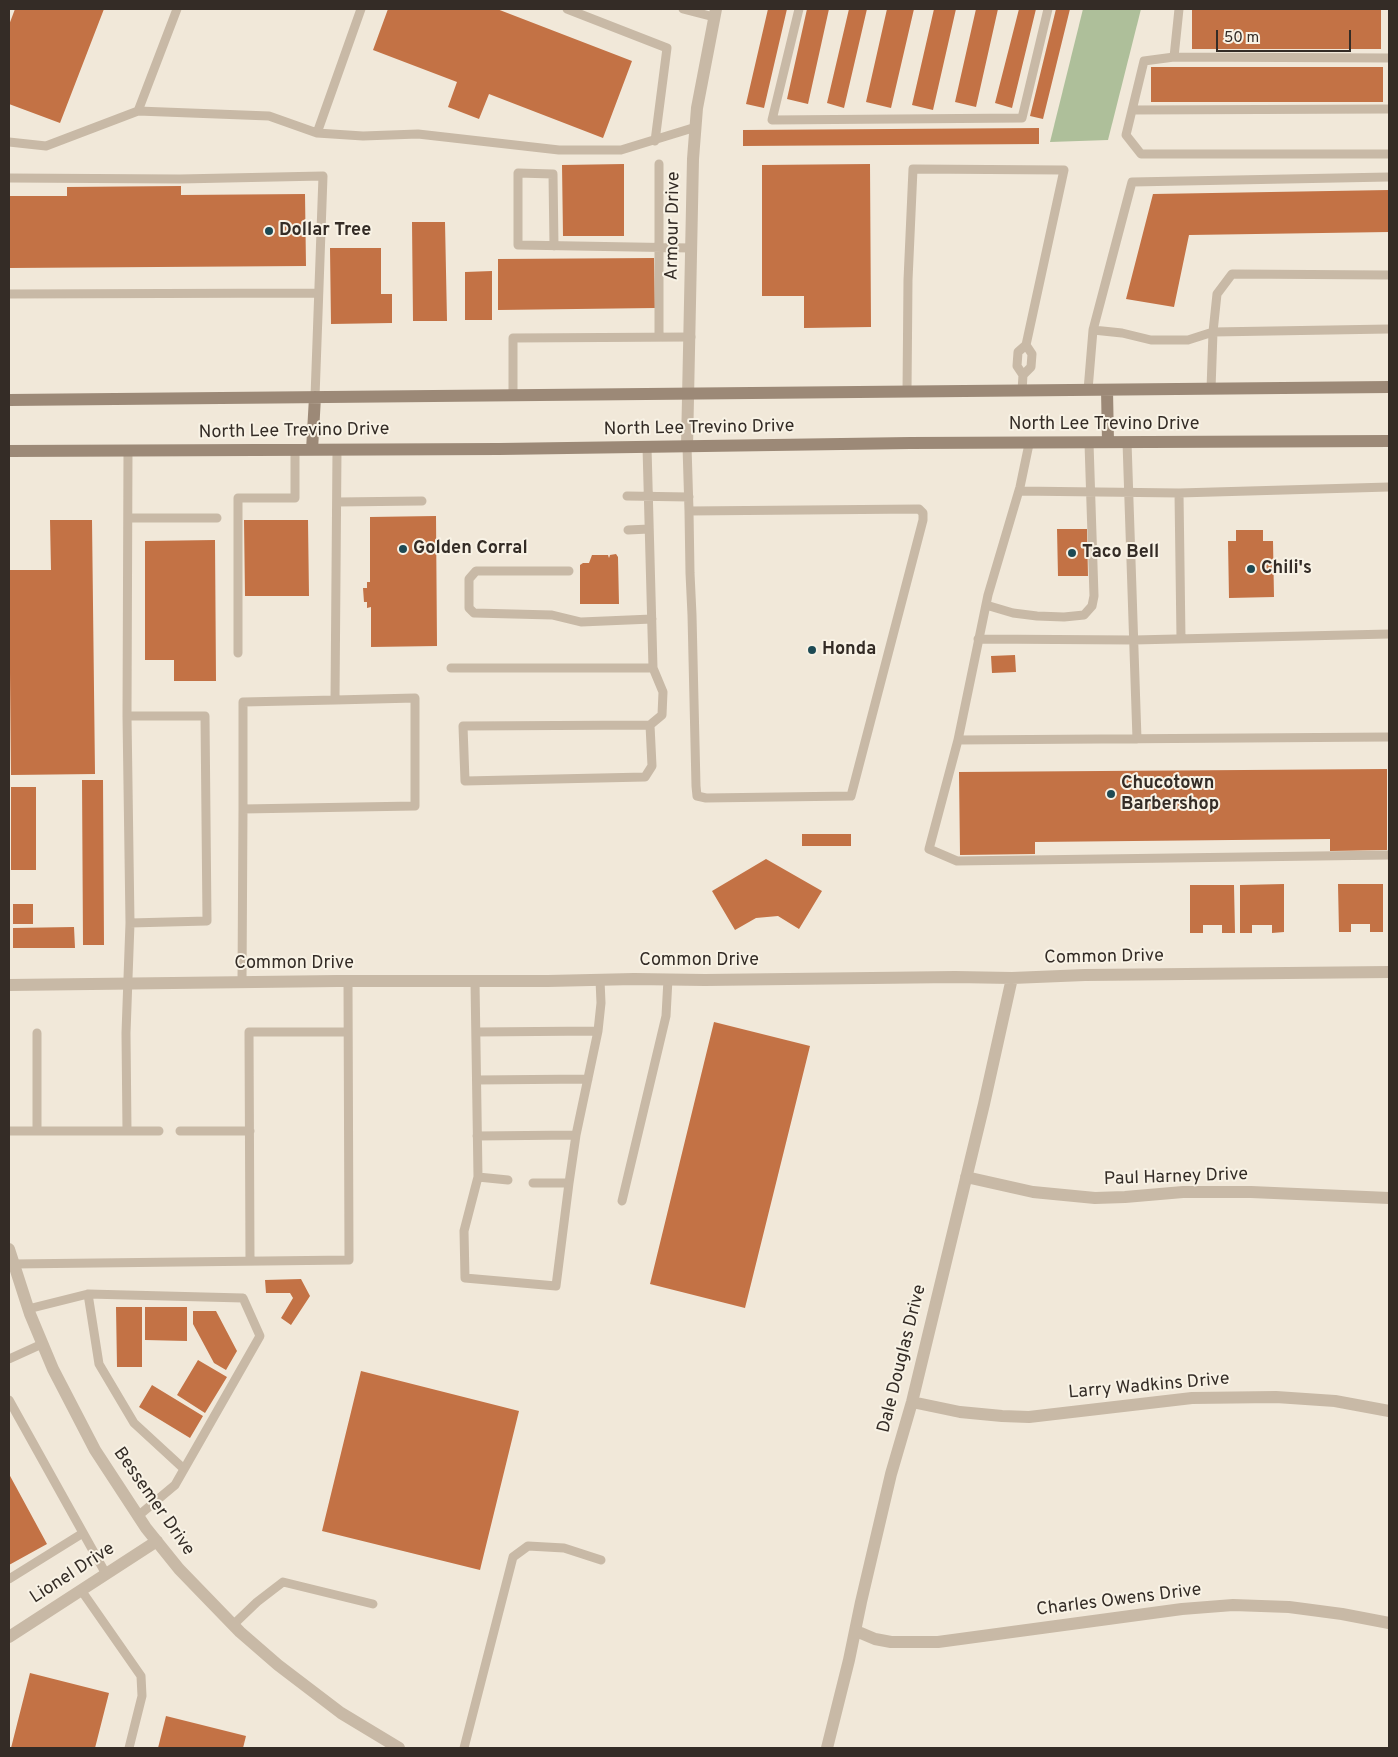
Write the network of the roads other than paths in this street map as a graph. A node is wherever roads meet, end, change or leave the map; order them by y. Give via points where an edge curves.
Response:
1 (177, 9) edge
2 (361, 9) edge
3 (567, 9) edge
4 (683, 9) edge
5 (799, 9) edge
6 (1048, 9) edge
7 (1179, 9) edge
8 (715, 13) edge
9 (1174, 57) junction
10 (1389, 58) edge
11 (1389, 109) edge
12 (1132, 110) junction
13 (138, 111) junction
14 (696, 127) junction
15 (317, 133) junction
16 (655, 141) junction
17 (9, 142) edge
18 (1389, 154) edge
19 (659, 164) dead end
20 (1389, 177) edge
21 (9, 178) edge
22 (554, 246) junction
23 (658, 248) junction
24 (691, 248) junction
25 (1389, 275) edge
26 (318, 293) junction
27 (9, 294) edge
28 (1389, 329) edge
29 (1093, 330) junction
30 (1213, 332) junction
31 (659, 337) junction
32 (691, 337) junction
33 (1026, 345) junction
34 (1023, 375) junction
35 (1389, 387) edge
36 (1211, 389) junction
37 (1088, 390) junction
38 (1107, 390) junction
39 (1022, 391) junction
40 (907, 392) junction
41 (689, 394) junction
42 (513, 395) junction
43 (315, 397) junction
44 (9, 400) edge
45 (1389, 441) edge
46 (1108, 442) junction
47 (1127, 442) junction
48 (1089, 443) junction
49 (1029, 444) junction
50 (688, 446) junction
51 (647, 447) junction
52 (296, 450) junction
53 (312, 450) junction
54 (337, 450) junction
55 (9, 451) edge
56 (128, 452) junction
57 (1389, 487) edge
58 (1019, 491) junction
59 (1090, 492) junction
60 (1128, 492) junction
61 (1179, 493) junction
62 (627, 496) dead end
63 (648, 496) junction
64 (689, 497) junction
65 (422, 501) dead end
66 (337, 502) junction
67 (689, 512) junction
68 (128, 518) junction
69 (217, 518) dead end
70 (649, 529) junction
71 (628, 530) dead end
72 (569, 571) dead end
73 (986, 605) junction
74 (652, 619) junction
75 (1389, 634) edge
76 (978, 639) junction
77 (1181, 639) junction
78 (1134, 640) junction
79 (238, 653) dead end
80 (451, 668) dead end
81 (653, 668) junction
82 (336, 700) junction
83 (127, 716) junction
84 (650, 725) junction
85 (1389, 737) edge
86 (1137, 739) junction
87 (958, 740) junction
88 (242, 809) junction
89 (1389, 855) edge
90 (130, 923) junction
91 (1389, 972) edge
92 (1012, 978) junction
93 (668, 979) junction
94 (600, 980) junction
95 (348, 981) junction
96 (475, 981) junction
97 (242, 982) junction
98 (129, 983) junction
99 (9, 985) edge
100 (348, 1032) junction
101 (476, 1032) junction
102 (598, 1032) junction
103 (37, 1033) dead end
104 (588, 1079) junction
105 (476, 1080) junction
106 (9, 1131) edge
107 (37, 1131) junction
108 (127, 1131) junction
109 (160, 1131) dead end
110 (180, 1131) dead end
111 (250, 1131) junction
112 (576, 1135) junction
113 (477, 1136) junction
114 (966, 1176) junction
115 (478, 1177) junction
116 (508, 1180) dead end
117 (533, 1183) dead end
118 (569, 1183) junction
119 (1389, 1198) edge
120 (622, 1201) dead end
121 (9, 1249) edge
122 (250, 1261) junction
123 (13, 1264) junction
124 (88, 1294) junction
125 (28, 1309) junction
126 (42, 1344) junction
127 (9, 1359) edge
128 (9, 1400) edge
129 (912, 1402) junction
130 (1389, 1411) edge
131 (184, 1469) junction
132 (138, 1516) junction
133 (83, 1533) junction
134 (156, 1541) junction
135 (601, 1560) dead end
136 (106, 1574) junction
137 (9, 1579) edge
138 (81, 1590) junction
139 (372, 1604) dead end
140 (1389, 1623) edge
141 (233, 1625) junction
142 (856, 1631) junction
143 (9, 1637) edge
144 (129, 1748) edge
145 (399, 1748) edge
146 (464, 1748) edge
147 (827, 1748) edge

1 - 13 lane
2 - 15 lane
3 - 16 lane via 666,48
4 - 8 lane
5 - 6 lane via 772,120 1022,118
7 - 9 lane
8 - 14 street, Armour Drive
9 - 10 lane
9 - 12 lane via 1144,61
11 - 12 lane
12 - 18 lane via 1126,135 1141,154
13 - 15 lane via 270,116
13 - 17 lane via 46,146
14 - 16 lane
14 - 24 street, Armour Drive
15 - 16 lane via 363,136 418,134 559,150 620,150
19 - 23 lane
20 - 29 lane via 1132,182
21 - 26 lane via 323,176
22 - 22 lane via 518,245 518,173 553,174
22 - 23 lane
23 - 24 lane
23 - 31 lane
24 - 32 street, Armour Drive
25 - 30 lane via 1232,274 1217,294
26 - 27 lane
26 - 43 lane
28 - 30 lane
29 - 30 lane via 1151,340 1188,340
29 - 37 lane
30 - 36 lane
31 - 32 lane
31 - 42 lane via 513,338
32 - 41 street, Armour Drive
33 - 34 lane via 1032,354 1031,367
33 - 34 lane via 1018,352 1017,366
33 - 40 lane via 1064,170 913,169
34 - 39 lane
35 - 36 main road, North Lee Trevino Drive
36 - 38 main road, North Lee Trevino Drive
37 - 38 main road, North Lee Trevino Drive
37 - 39 main road, North Lee Trevino Drive
38 - 46 main road
39 - 40 main road, North Lee Trevino Drive
40 - 41 main road, North Lee Trevino Drive
41 - 42 main road, North Lee Trevino Drive
41 - 50 street, Armour Drive
42 - 43 main road, North Lee Trevino Drive
43 - 44 main road, North Lee Trevino Drive
43 - 53 main road
45 - 47 main road, North Lee Trevino Drive
46 - 47 main road, North Lee Trevino Drive
46 - 48 main road, North Lee Trevino Drive
47 - 60 lane
48 - 49 main road, North Lee Trevino Drive
48 - 59 lane
49 - 50 main road, North Lee Trevino Drive
49 - 58 lane
50 - 51 main road, North Lee Trevino Drive
50 - 64 lane
51 - 54 main road, North Lee Trevino Drive
51 - 63 lane
52 - 53 main road, North Lee Trevino Drive
52 - 56 main road, North Lee Trevino Drive
52 - 79 lane via 295,498 238,498
53 - 54 main road, North Lee Trevino Drive
54 - 66 lane
55 - 56 main road, North Lee Trevino Drive
56 - 68 lane
57 - 61 lane
58 - 59 lane
58 - 73 lane
59 - 60 lane
59 - 73 lane via 1094,596 1092,606 1084,615 1037,616
60 - 61 lane
60 - 78 lane
61 - 77 lane
62 - 63 lane
63 - 64 lane
63 - 70 lane
64 - 67 lane
65 - 66 lane
66 - 82 lane
67 - 67 lane via 697,796 851,796 924,513 919,509
68 - 69 lane
68 - 83 lane
70 - 71 lane
70 - 74 lane
72 - 74 lane via 476,571 469,579 469,608 474,613 552,615 581,622
73 - 76 lane
74 - 81 lane
75 - 77 lane
76 - 78 lane
76 - 87 lane
77 - 78 lane
78 - 86 lane
80 - 81 lane
81 - 84 lane via 663,692 662,715
82 - 88 lane via 242,702
82 - 88 lane via 415,698 415,806
83 - 90 lane
83 - 90 lane via 205,716 207,921
84 - 84 lane via 652,766 645,778 465,781 463,726
85 - 86 lane
86 - 87 lane
87 - 89 lane via 929,850 957,861
88 - 97 lane
90 - 98 lane
91 - 92 street, Common Drive
92 - 93 street, Common Drive
92 - 114 street, Dale Douglas Drive
93 - 94 street, Common Drive
93 - 120 lane via 666,1016
94 - 96 street, Common Drive
94 - 102 lane
95 - 96 street, Common Drive
95 - 97 street, Common Drive
95 - 100 lane
96 - 101 lane
97 - 98 street, Common Drive
98 - 99 street, Common Drive
98 - 108 lane
100 - 111 lane via 249,1032
100 - 122 lane via 349,1260
101 - 102 lane
101 - 105 lane
102 - 104 lane
103 - 107 lane
104 - 105 lane
104 - 112 lane
105 - 113 lane
106 - 107 lane
107 - 108 lane
108 - 109 lane
110 - 111 lane
111 - 122 lane
112 - 113 lane
112 - 118 lane
113 - 115 lane
114 - 119 street, Paul Harney Drive via 1033,1192 1095,1198 1183,1192
114 - 129 street, Dale Douglas Drive
115 - 116 lane
115 - 118 lane via 464,1231 466,1278 556,1286
117 - 118 lane
121 - 123 street, Bessemer Drive
122 - 123 lane
123 - 125 street, Bessemer Drive
124 - 125 lane
124 - 131 lane via 99,1364 134,1423
124 - 131 lane via 243,1298 260,1336
125 - 126 street, Bessemer Drive
126 - 127 lane
126 - 132 street, Bessemer Drive via 82,1426
128 - 133 lane
129 - 130 street, Larry Wadkins Drive via 960,1412 1020,1417 1192,1398 1286,1397 1335,1401
129 - 142 street, Dale Douglas Drive via 891,1474
131 - 132 lane via 175,1485
132 - 134 street, Bessemer Drive
133 - 136 lane
133 - 137 lane
134 - 136 street, Lionel Drive
134 - 141 street, Bessemer Drive
135 - 146 lane via 564,1548 528,1546 513,1557
136 - 138 street, Lionel Drive
138 - 143 street, Lionel Drive
138 - 144 lane via 141,1676 142,1696
139 - 141 lane via 283,1582
140 - 142 street, Charles Owens Drive via 1290,1607 1233,1605 938,1642 891,1642
141 - 145 street, Bessemer Drive via 278,1665 341,1713
142 - 147 street, Dale Douglas Drive

